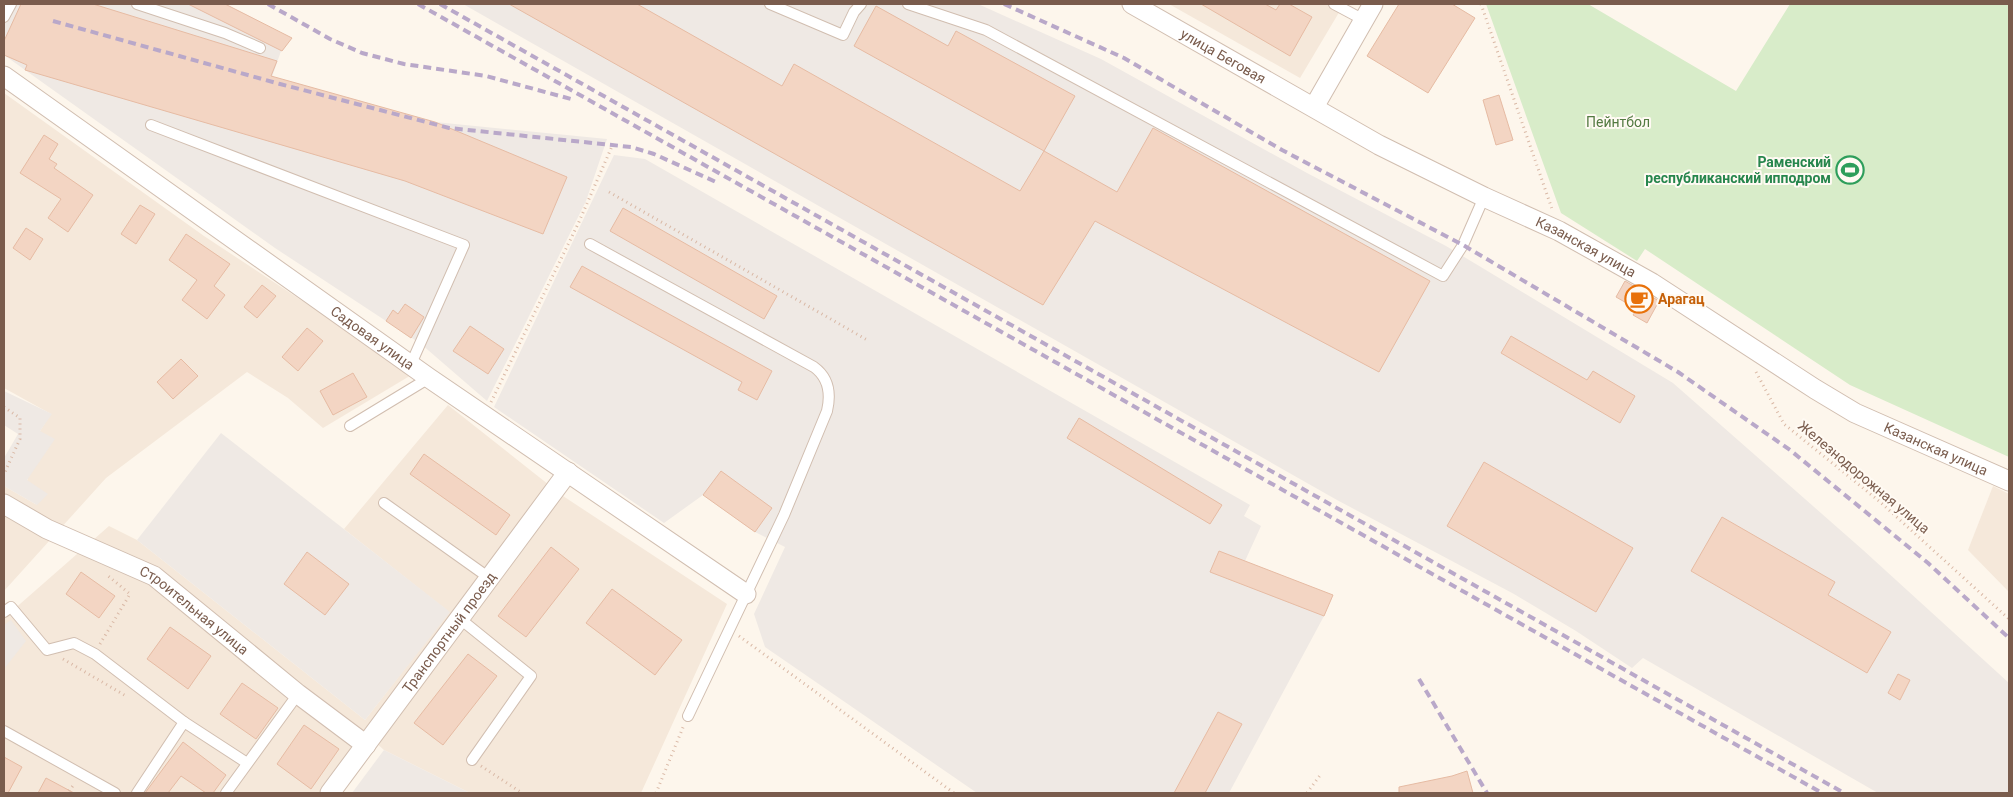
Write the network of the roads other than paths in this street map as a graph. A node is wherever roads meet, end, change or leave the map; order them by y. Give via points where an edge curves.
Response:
1 (12, 4) edge
2 (137, 4) edge
3 (770, 4) edge
4 (861, 4) edge
5 (908, 4) edge
6 (1132, 4) edge
7 (1334, 4) edge
8 (1368, 12) edge
9 (4, 16) edge
10 (260, 48) dead end
11 (4, 76) edge
12 (1314, 107) junction
13 (151, 125) dead end
14 (1484, 197) junction
15 (590, 244) dead end
16 (411, 364) junction
17 (430, 378) junction
18 (350, 426) dead end
19 (568, 472) junction
20 (2009, 481) edge
21 (384, 503) dead end
22 (4, 504) edge
23 (488, 577) junction
24 (746, 594) junction
25 (4, 612) edge
26 (458, 618) junction
27 (298, 694) junction
28 (688, 716) road end
29 (184, 722) junction
30 (4, 731) edge
31 (366, 745) junction
32 (472, 760) road end
33 (247, 763) junction
34 (115, 793) edge
35 (137, 793) edge
36 (226, 793) edge
37 (330, 793) edge

1 - 9 lane
2 - 10 lane
3 - 4 lane via 843,35
5 - 14 lane via 986,30 1443,276 1464,245
6 - 12 street, улица Беговая
7 - 8 lane
8 - 12 street
11 - 16 street, Садовая улица
12 - 14 street, Казанская улица via 1379,145
13 - 16 lane via 464,245
14 - 20 street, Казанская улица via 1559,231 1652,283 1855,413
15 - 24 lane via 814,367 825,377 829,394 827,411 784,515
16 - 17 street, Садовая улица
17 - 18 lane
17 - 19 street, Садовая улица
19 - 23 street, Транспортный проезд
19 - 24 street, Садовая улица
21 - 23 lane
22 - 27 street, Строительная улица via 47,529 154,576
23 - 26 street, Транспортный проезд
24 - 28 lane
25 - 29 lane via 11,607 47,650 74,643 95,654
26 - 31 street, Транспортный проезд via 411,671
26 - 32 lane via 531,676
27 - 31 street, Строительная улица
27 - 33 lane
29 - 33 lane
29 - 35 lane
30 - 34 lane
31 - 37 street, Транспортный проезд
33 - 36 lane

